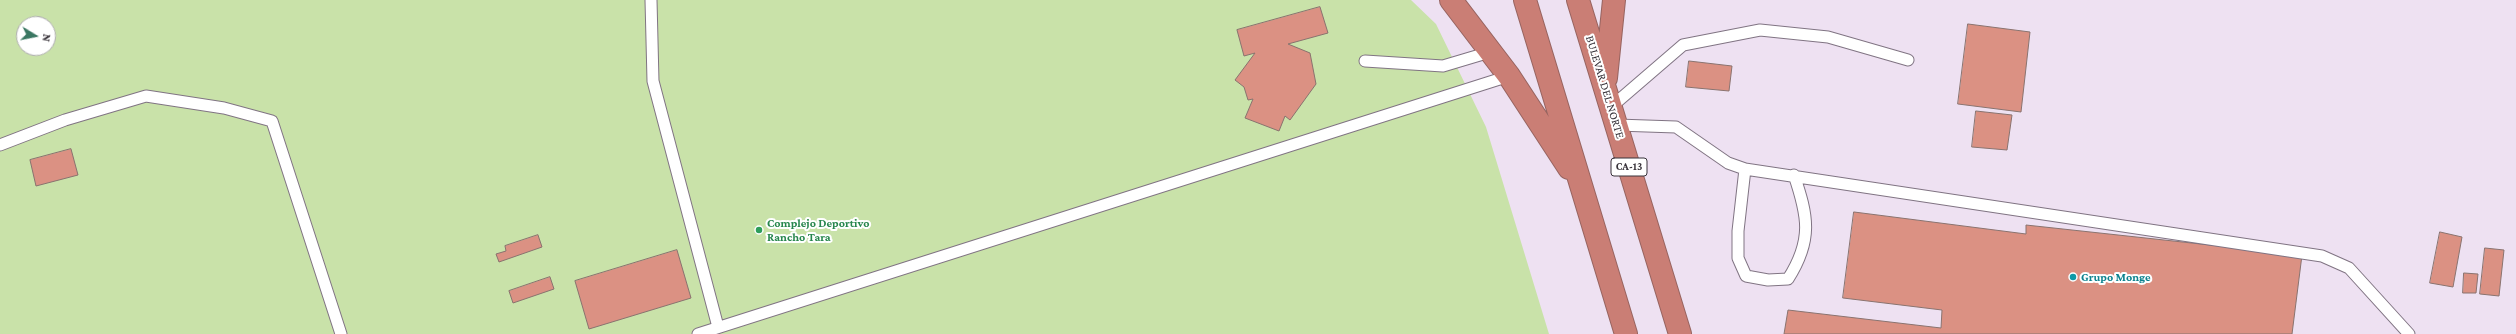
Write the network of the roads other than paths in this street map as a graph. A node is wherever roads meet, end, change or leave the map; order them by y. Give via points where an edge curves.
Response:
1 (651, 0) edge
2 (1451, 0) edge
3 (1525, 0) edge
4 (1578, 0) edge
5 (1614, 0) edge
6 (1490, 52) junction
7 (1908, 60) dead end
8 (1365, 61) dead end
9 (1509, 76) junction
10 (1611, 107) junction
11 (0, 145) edge
12 (1745, 169) junction
13 (1794, 175) junction
14 (1583, 189) junction
15 (718, 327) junction
16 (341, 334) edge
17 (698, 334) edge
18 (1626, 334) edge
19 (1680, 334) edge
20 (2409, 334) edge

1 - 15 lane via 653,81
2 - 6 highway
3 - 14 highway
4 - 10 highway, BULEVAR DEL NORTE / CA-13
5 - 10 highway
6 - 8 lane via 1443,66
6 - 9 highway
7 - 10 lane via 1828,37 1760,30 1683,45
9 - 14 highway
9 - 15 lane
10 - 12 lane via 1676,127 1728,163
10 - 19 highway, BULEVAR DEL NORTE / CA-13
11 - 16 lane via 65,120 146,96 224,108 272,121
12 - 13 lane
12 - 13 lane via 1738,231 1738,258 1746,276 1768,280 1788,279 1797,265 1805,241 1806,210
13 - 20 lane via 2322,256 2349,268
14 - 18 highway
15 - 17 lane

